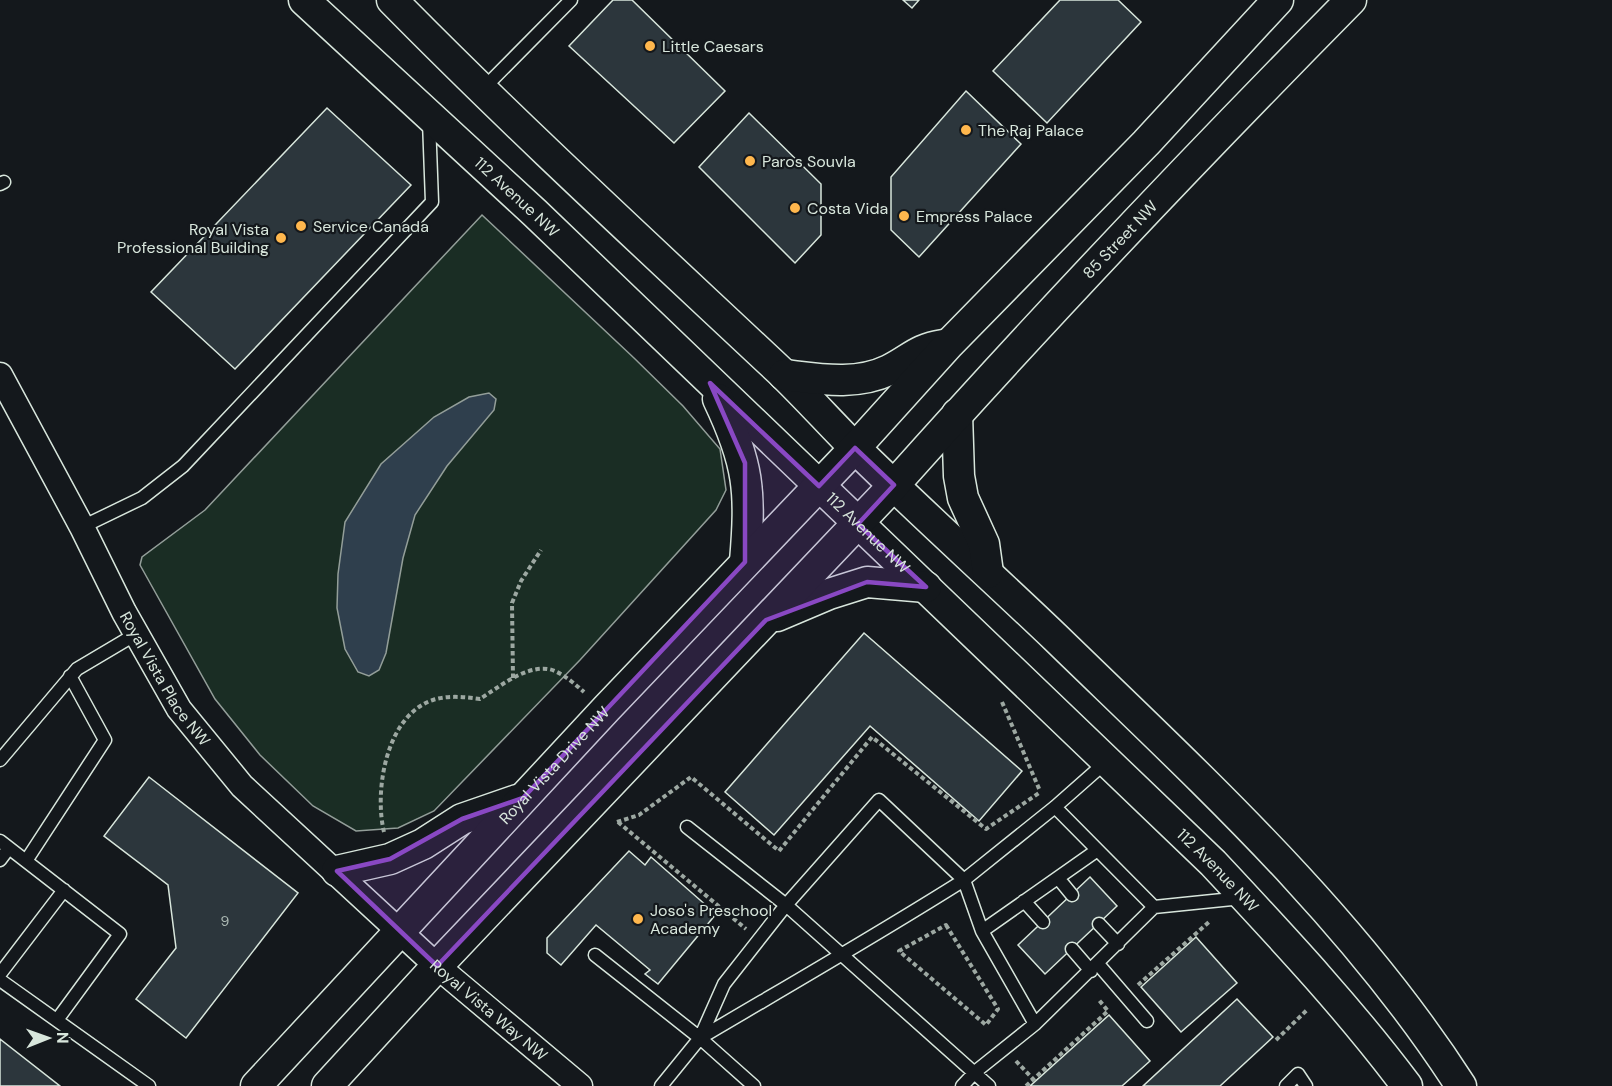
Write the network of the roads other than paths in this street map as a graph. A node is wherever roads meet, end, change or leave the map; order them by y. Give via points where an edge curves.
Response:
1 (304, 0) edge
2 (392, 0) edge
3 (571, 0) edge
4 (1278, 0) edge
5 (1351, 0) edge
6 (483, 89) junction
7 (428, 114) junction
8 (949, 344) junction
9 (0, 375) edge
10 (784, 375) junction
11 (710, 383) junction
12 (957, 414) junction
13 (855, 448) junction
14 (894, 485) junction
15 (819, 486) junction
16 (858, 524) junction
17 (82, 528) junction
18 (745, 562) junction
19 (988, 573) junction
20 (926, 587) junction
21 (766, 620) junction
22 (136, 634) junction
23 (70, 676) junction
24 (0, 759) edge
25 (1107, 761) junction
26 (523, 798) junction
27 (1055, 807) junction
28 (687, 827) dead end
29 (4, 844) edge
30 (1095, 851) junction
31 (0, 860) edge
32 (26, 861) junction
33 (337, 871) junction
34 (1058, 878) junction
35 (964, 880) junction
36 (64, 890) junction
37 (1072, 895) dead end
38 (1246, 898) junction
39 (1024, 901) junction
40 (786, 905) junction
41 (1154, 907) junction
42 (1043, 922) dead end
43 (1099, 924) dead end
44 (400, 929) junction
45 (982, 931) junction
46 (1118, 944) junction
47 (1072, 949) dead end
48 (843, 954) junction
49 (595, 955) dead end
50 (437, 966) junction
51 (1094, 968) junction
52 (0, 974) edge
53 (0, 980) edge
54 (57, 1020) junction
55 (1147, 1020) dead end
56 (1035, 1024) junction
57 (700, 1038) junction
58 (975, 1072) junction
59 (149, 1086) edge
60 (256, 1086) edge
61 (327, 1086) edge
62 (580, 1086) edge
63 (661, 1086) edge
64 (754, 1086) edge
65 (962, 1086) edge
66 (989, 1086) edge
67 (1286, 1086) edge
68 (1306, 1086) edge
69 (1407, 1086) edge
70 (1461, 1086) edge

1 - 7 street, 112 Avenue NW
2 - 6 street
3 - 6 lane
4 - 8 street via 1146,143
5 - 12 street, 85 Street NW
6 - 10 street
7 - 11 street, 112 Avenue NW
7 - 17 lane via 432,202 183,466 142,498
8 - 10 street via 923,348 904,362 872,376 833,381
8 - 13 street
9 - 17 street, Royal Vista Place NW
10 - 13 street
11 - 15 street, 112 Avenue NW
11 - 18 street via 745,463
12 - 14 street, 85 Street NW
12 - 19 street via 963,498 984,544
13 - 14 street
13 - 15 street, Royal Vista Drive NW
14 - 16 street
14 - 19 street
15 - 16 street, 112 Avenue NW
15 - 18 street, Royal Vista Drive NW
16 - 20 street, 112 Avenue NW
16 - 21 street
17 - 22 street, Royal Vista Place NW
18 - 26 street, Royal Vista Drive NW
19 - 70 street via 1280,857 1375,964
20 - 21 street via 867,582
20 - 25 street, 112 Avenue NW
21 - 50 street
22 - 23 lane
22 - 33 street, Royal Vista Place NW via 179,709 242,786
23 - 24 lane
23 - 32 lane via 105,740
25 - 27 lane
25 - 38 street, 112 Avenue NW
26 - 33 street via 462,819 390,859
26 - 44 street, Royal Vista Drive NW
27 - 30 lane
27 - 35 lane
28 - 40 lane
29 - 31 lane
29 - 32 lane
30 - 34 lane
30 - 41 lane
32 - 36 lane
33 - 44 street, Royal Vista Place NW
34 - 37 lane
34 - 39 lane
35 - 40 lane via 879,800
35 - 45 lane
35 - 48 lane
36 - 52 lane
36 - 54 lane via 120,934
38 - 41 lane
38 - 69 street, 112 Avenue NW via 1318,974
39 - 42 lane
39 - 45 lane
40 - 48 lane
40 - 57 lane via 724,984
41 - 46 lane
43 - 46 lane
44 - 50 street, Royal Vista Way NW
44 - 60 street, Royal Vista Drive NW
45 - 56 lane
46 - 51 lane
47 - 51 lane
48 - 57 lane
48 - 58 lane
49 - 57 lane
50 - 61 street
50 - 62 street, Royal Vista Way NW
51 - 55 lane
51 - 56 lane
53 - 54 lane
54 - 59 lane
56 - 58 lane
57 - 63 lane
57 - 64 lane
58 - 65 lane
58 - 66 lane
67 - 68 lane via 1298,1074

